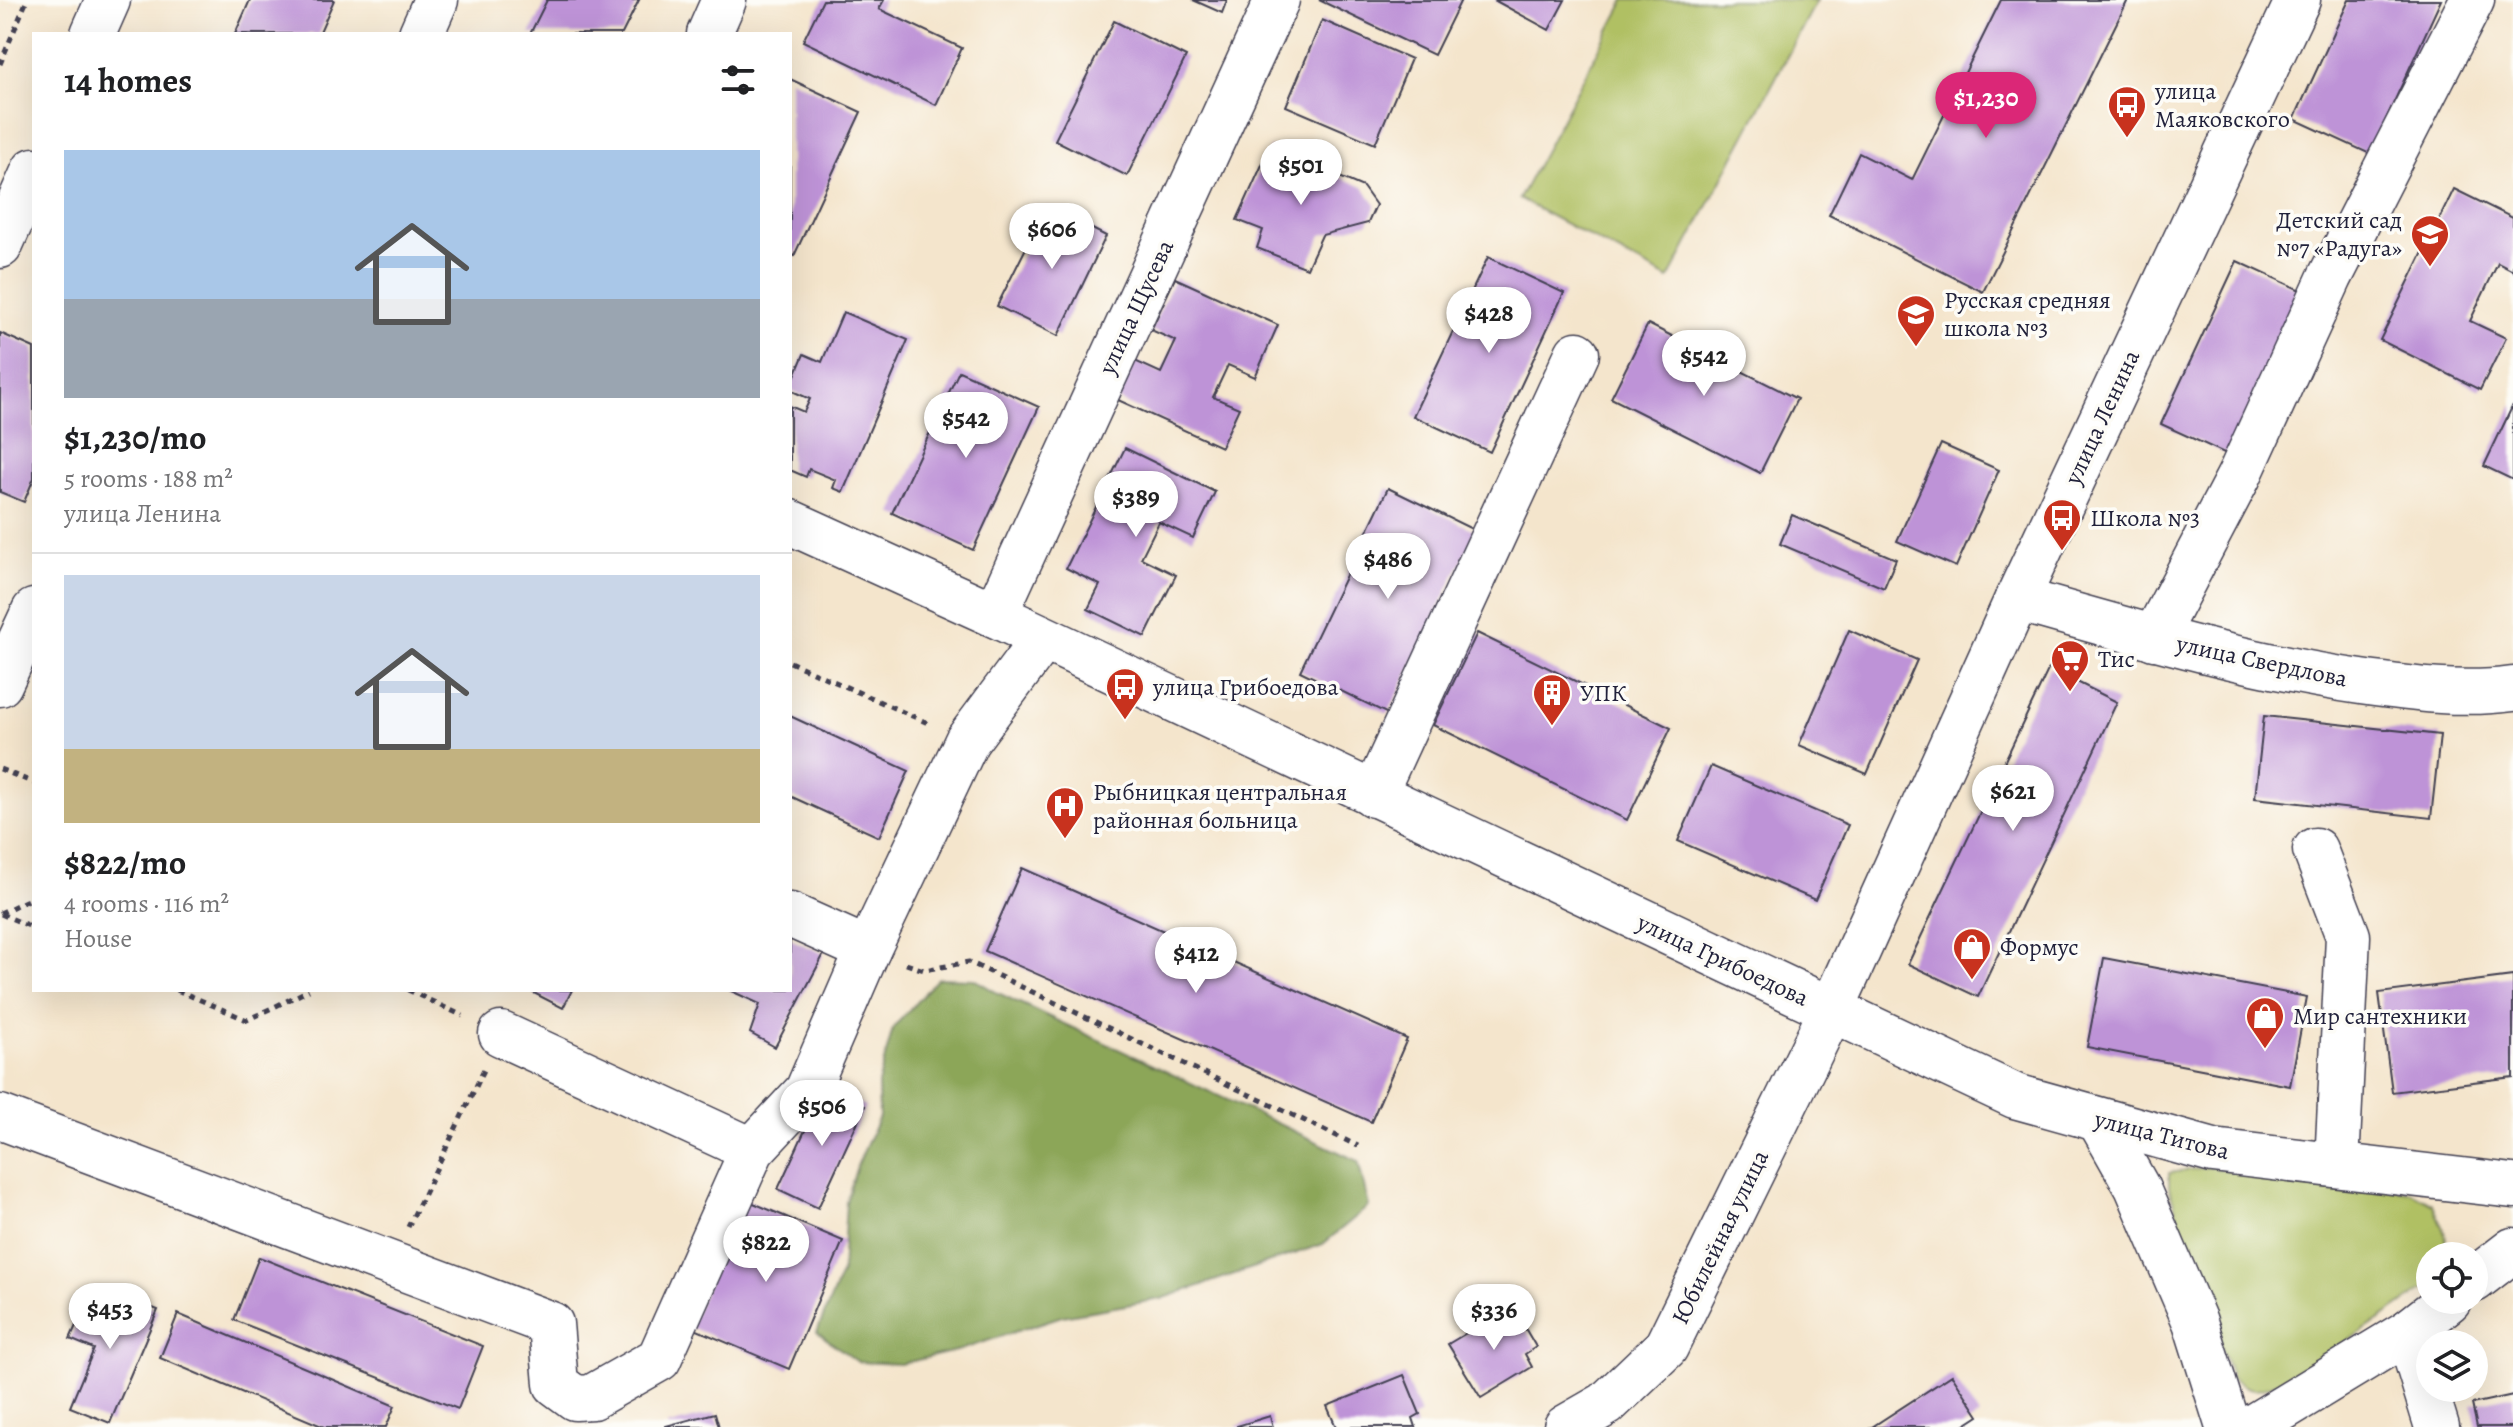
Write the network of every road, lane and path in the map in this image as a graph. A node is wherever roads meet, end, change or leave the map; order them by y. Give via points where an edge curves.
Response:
1 (27, 0) edge
2 (108, 0) edge
3 (436, 0) edge
4 (724, 0) edge
5 (1277, 0) edge
6 (2298, 0) edge
7 (2472, 0) edge
8 (94, 32) edge
9 (422, 32) edge
10 (710, 32) edge
11 (0, 64) edge
12 (25, 173) edge
13 (0, 246) edge
14 (1577, 354) dead end
15 (792, 523) edge
16 (2017, 599) junction
17 (32, 615) edge
18 (995, 615) junction
19 (2154, 638) junction
20 (1043, 639) junction
21 (792, 663) edge
22 (0, 684) edge
23 (2513, 689) edge
24 (967, 741) junction
25 (0, 769) edge
26 (32, 782) edge
27 (1374, 795) junction
28 (2315, 850) dead end
29 (32, 898) edge
30 (0, 913) edge
31 (792, 916) edge
32 (32, 927) edge
33 (868, 950) junction
34 (182, 992) edge
35 (305, 992) edge
36 (412, 992) edge
37 (1831, 1011) junction
38 (501, 1034) junction
39 (0, 1117) edge
40 (2099, 1120) junction
41 (1358, 1146) dead end
42 (752, 1150) junction
43 (2337, 1165) junction
44 (2513, 1186) edge
45 (2513, 1250) edge
46 (390, 1264) junction
47 (2488, 1269) edge
48 (2431, 1314) edge
49 (2408, 1332) junction
50 (1566, 1427) edge
51 (2228, 1427) edge
52 (2252, 1427) edge
53 (2437, 1427) edge

1 - 11 path
2 - 8 street
3 - 9 street
4 - 10 street
5 - 18 street, улица Щусева
6 - 16 street, улица Ленина
7 - 19 street
12 - 13 street
14 - 27 street
15 - 18 street, улица Грибоедова
16 - 19 street, улица Свердлова
16 - 37 street, улица Ленина
17 - 22 street
18 - 20 street, улица Грибоедова
19 - 23 street, улица Свердлова via 2312,675 2416,690
20 - 24 street
20 - 27 street, улица Грибоедова
21 - 24 path
24 - 33 street
25 - 26 path
27 - 37 street, улица Грибоедова
28 - 43 street via 2348,936
29 - 30 path
30 - 32 path
31 - 33 street
33 - 41 path via 924,970 969,962
33 - 42 street via 807,1091
34 - 35 path via 247,1020
36 - 38 path
37 - 40 street, улица Титова via 2015,1096
37 - 50 street, Юбилейная улица via 1666,1347 1606,1404
38 - 42 street
38 - 46 path
39 - 46 street
40 - 43 street, улица Титова via 2213,1151
40 - 51 street via 2137,1187 2195,1322
42 - 46 street via 659,1359 592,1397 575,1398 556,1384 551,1324
43 - 44 street, улица Титова
45 - 47 street
48 - 49 street
49 - 52 street
49 - 53 street

